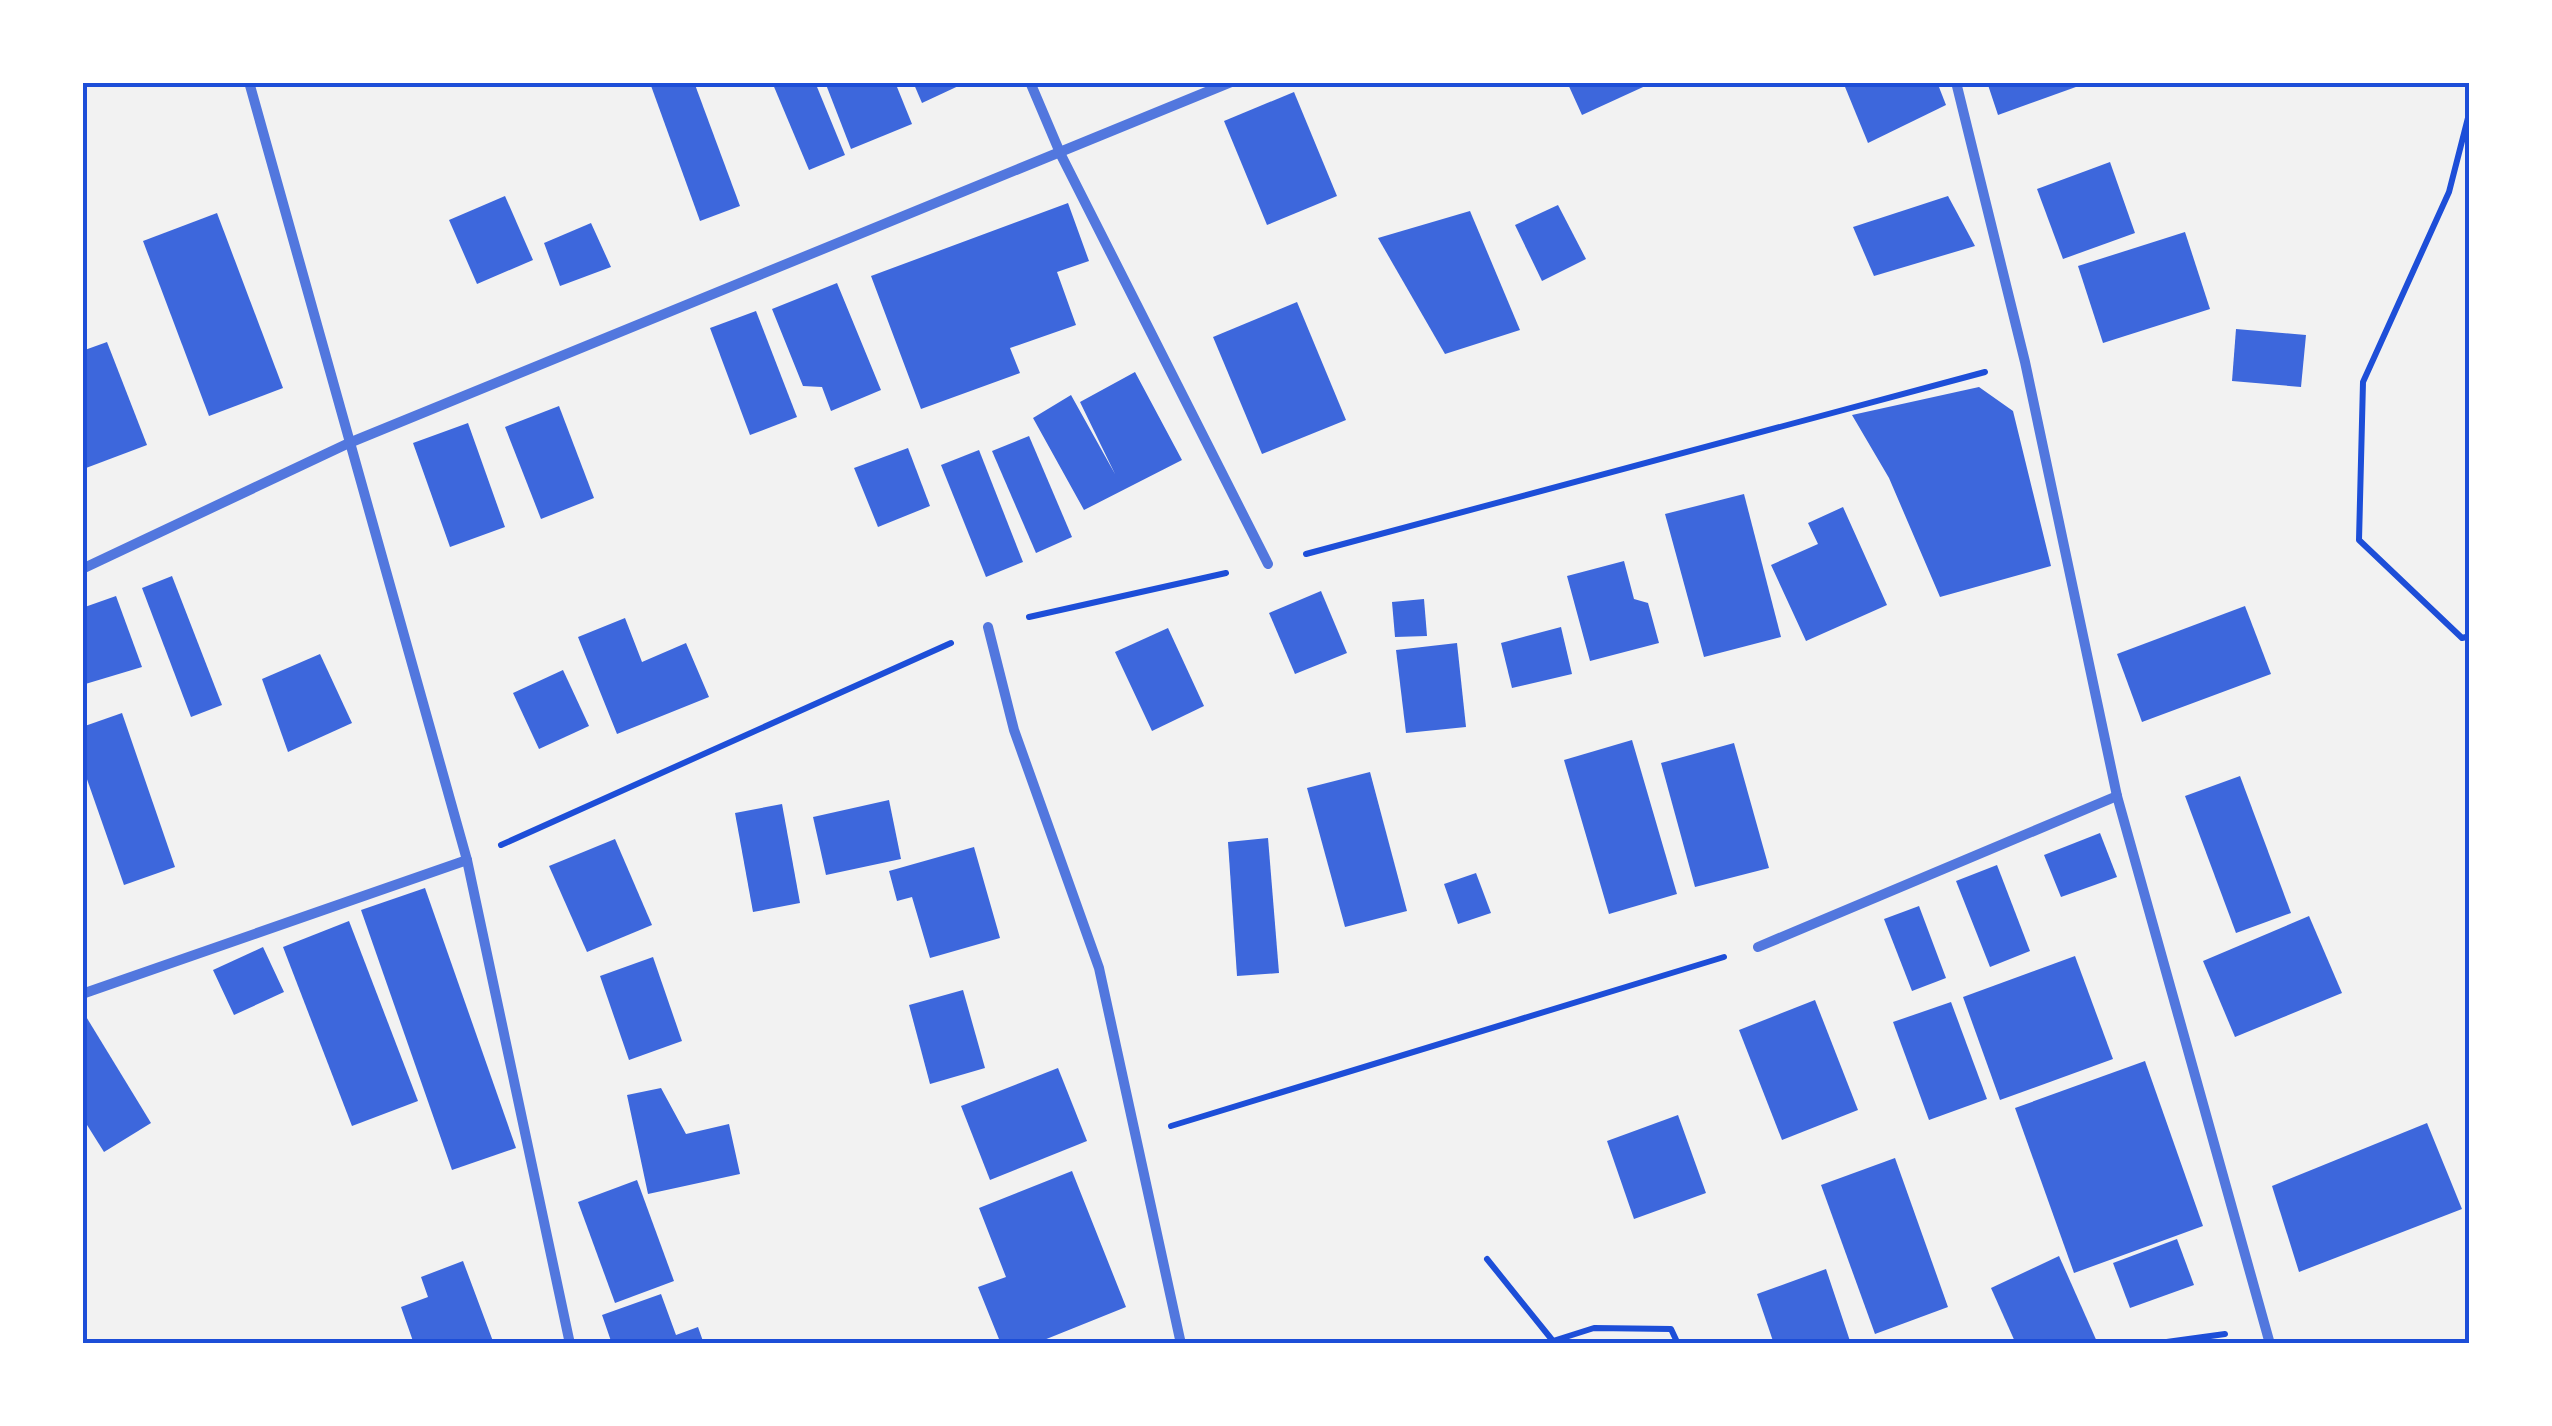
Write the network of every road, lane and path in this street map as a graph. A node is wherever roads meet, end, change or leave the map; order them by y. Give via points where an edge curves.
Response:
1 (250, 82) edge
2 (1030, 82) edge
3 (1231, 82) edge
4 (1956, 82) edge
5 (2470, 110) edge
6 (1061, 155) junction
7 (349, 443) junction
8 (1268, 564) dead end
9 (82, 569) edge
10 (988, 626) dead end
11 (2470, 636) edge
12 (2117, 796) junction
13 (467, 860) junction
14 (1758, 947) joint
15 (82, 994) edge
16 (1136, 1137) junction
17 (1486, 1258) dead end
18 (2264, 1328) junction
19 (570, 1344) edge
20 (1181, 1344) edge
21 (1678, 1344) edge
22 (2152, 1344) edge
23 (2270, 1344) edge

1 - 7 street
2 - 6 street
3 - 6 street
4 - 12 street via 2025,362
5 - 11 path via 2450,192 2363,382 2359,540 2462,638
6 - 7 street
6 - 8 street
7 - 9 street
7 - 13 street
10 - 16 street via 1014,730 1099,968
12 - 14 street
12 - 18 street
13 - 15 street
13 - 19 street
14 - 16 path
16 - 20 street
17 - 21 path via 1554,1341 1594,1328 1671,1329
18 - 22 path
18 - 23 street

